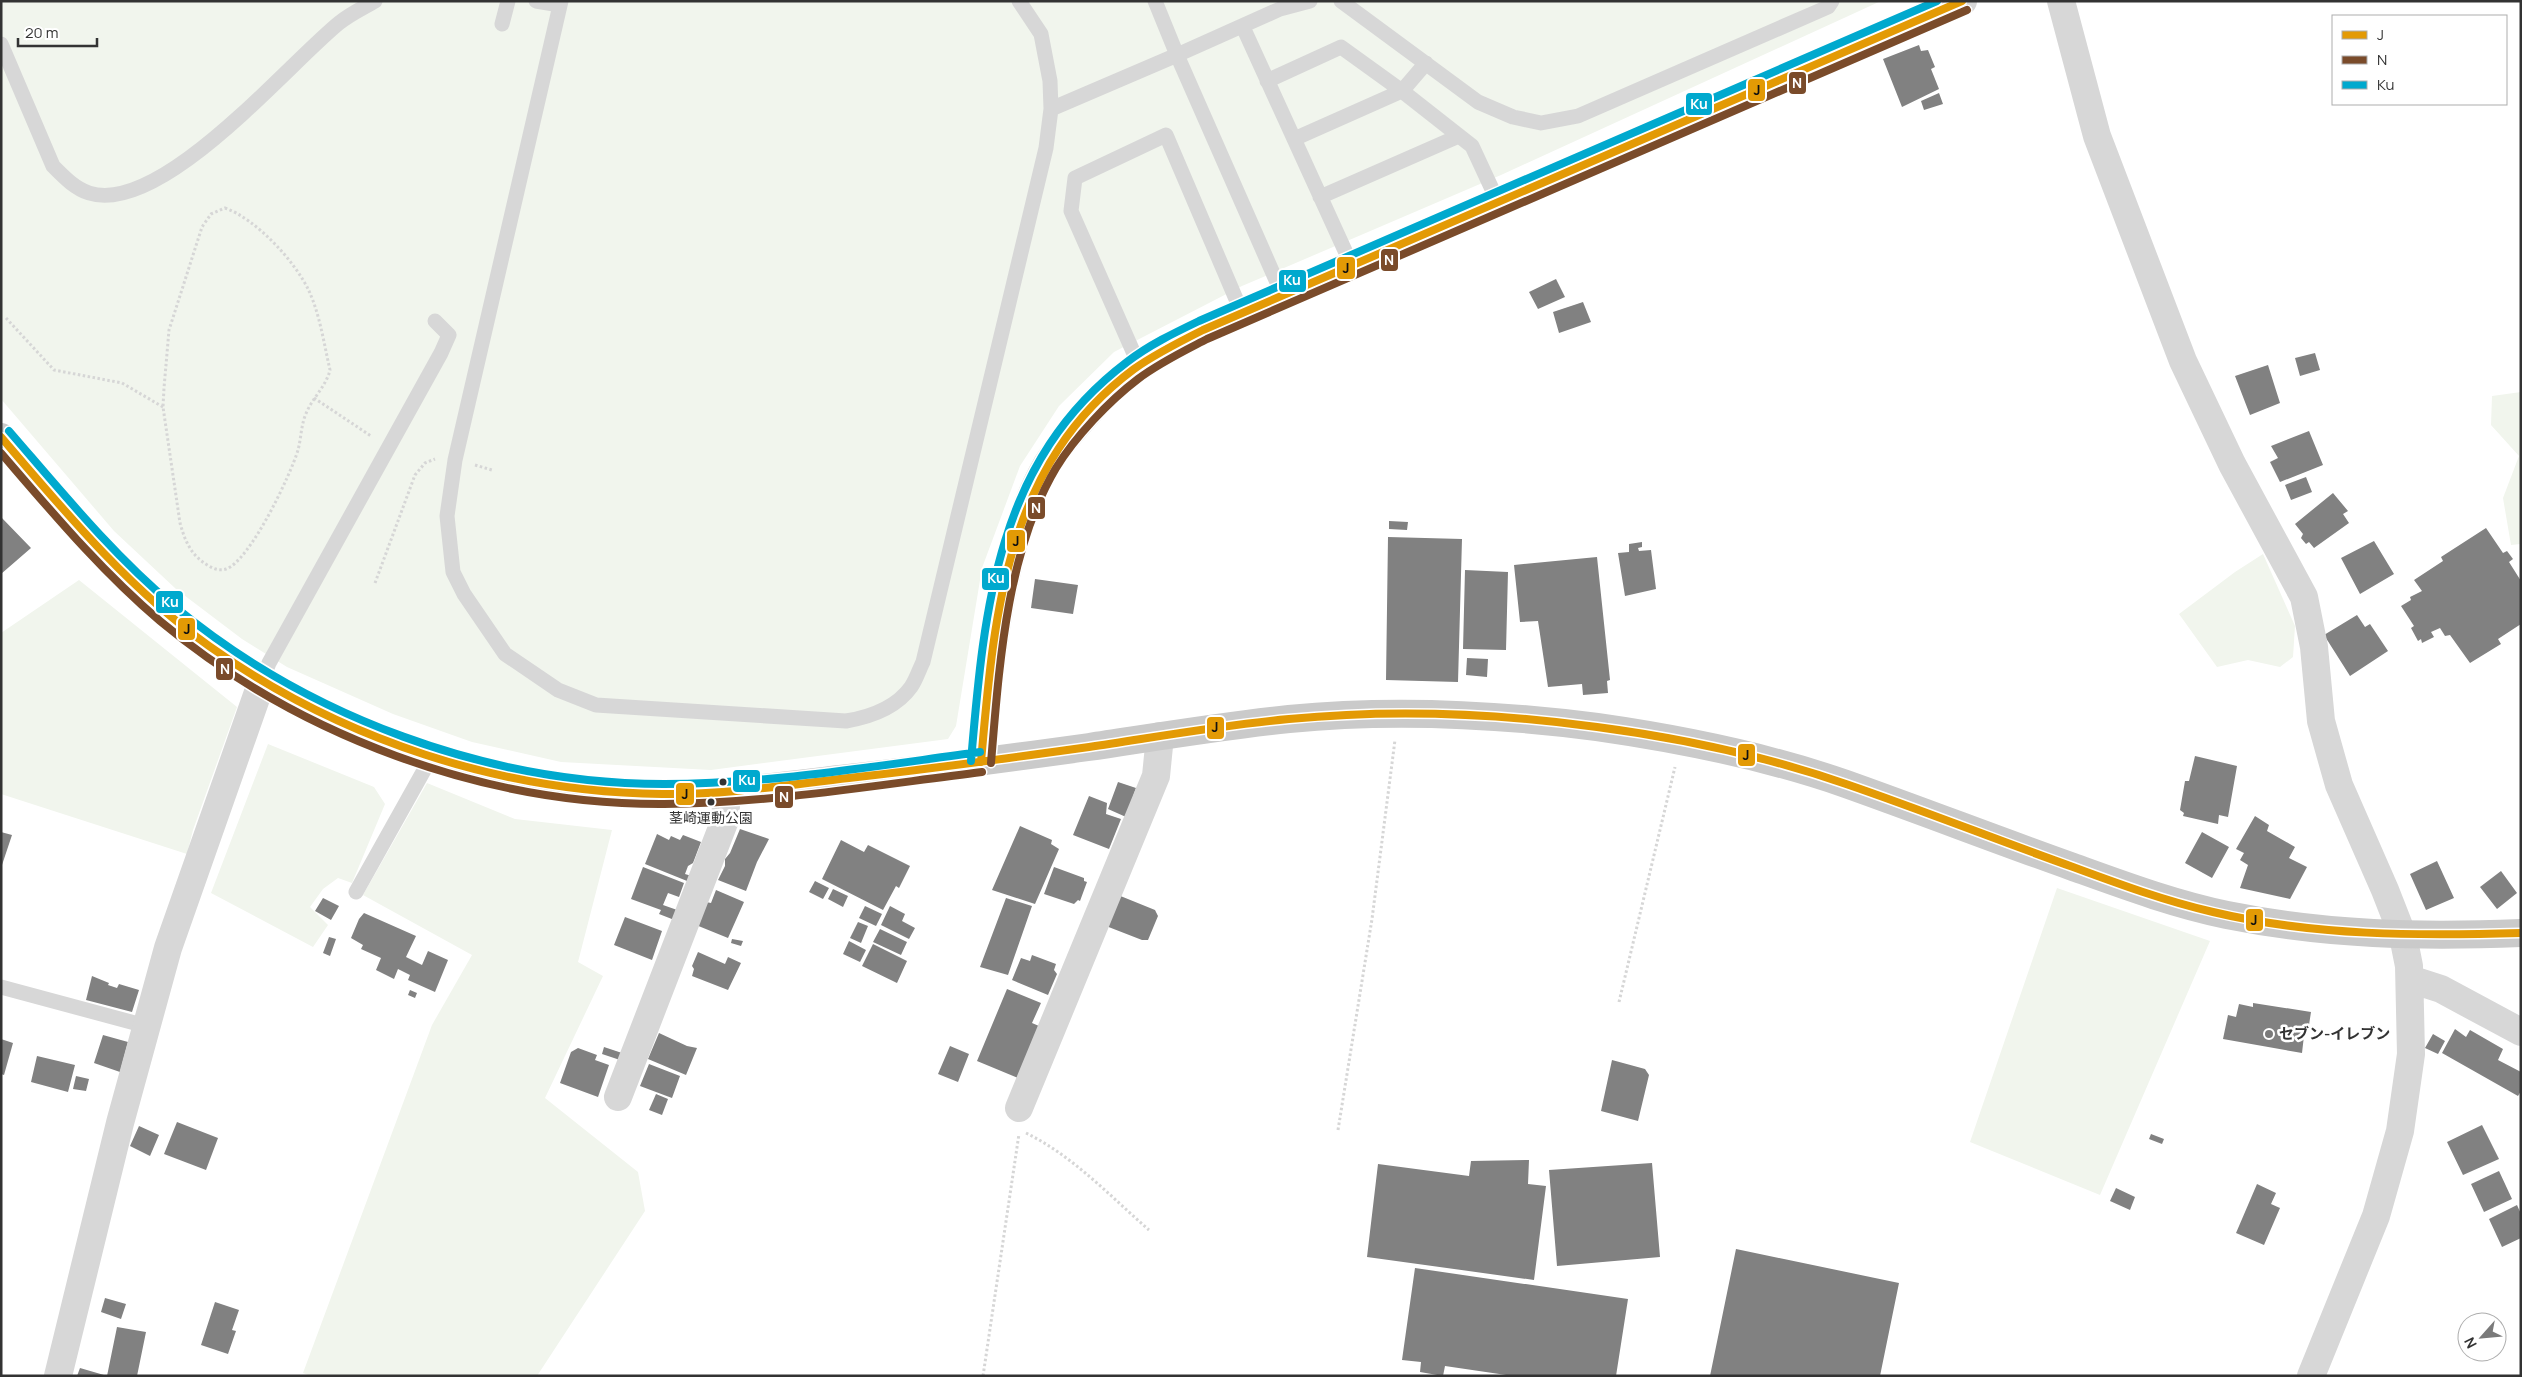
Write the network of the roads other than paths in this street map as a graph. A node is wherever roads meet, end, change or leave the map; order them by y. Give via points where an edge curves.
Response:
1 (375, 1) edge
2 (508, 1) edge
3 (536, 1) edge
4 (1020, 1) edge
5 (1155, 1) edge
6 (1270, 1) edge
7 (1310, 1) edge
8 (1341, 1) edge
9 (1832, 1) edge
10 (1963, 1) edge
11 (2060, 1) edge
12 (560, 3) edge
13 (1265, 16) junction
14 (502, 24) dead end
15 (1243, 27) junction
16 (1, 44) edge
17 (1177, 55) junction
18 (1426, 64) junction
19 (1267, 81) junction
20 (1402, 91) junction
21 (1052, 109) junction
22 (1459, 136) junction
23 (1294, 139) junction
24 (1320, 197) junction
25 (1498, 202) junction
26 (1352, 266) junction
27 (1283, 296) junction
28 (1242, 313) junction
29 (435, 322) dead end
30 (1139, 365) junction
31 (1, 437) edge
32 (262, 681) junction
33 (1160, 736) junction
34 (432, 756) junction
35 (981, 762) junction
36 (727, 792) junction
37 (356, 892) dead end
38 (2521, 933) edge
39 (2403, 936) junction
40 (2410, 979) junction
41 (1, 987) edge
42 (146, 1026) junction
43 (2521, 1032) edge
44 (618, 1097) dead end
45 (1019, 1108) dead end
46 (58, 1376) edge
47 (2311, 1376) edge

1 - 16 lane via 340,23 199,152 154,180 119,195 90,193 68,182 53,166
2 - 14 lane
3 - 12 lane
4 - 21 lane via 1041,34
5 - 17 lane
6 - 13 lane
7 - 13 lane
8 - 18 lane
9 - 18 lane via 1828,7 1578,116 1541,123 1513,117 1478,102
10 - 25 street
11 - 39 street via 2097,136 2183,361 2232,464 2304,597 2314,647 2321,721 2339,785
12 - 21 lane via 456,460 447,516 453,572 479,618 505,654 558,690 596,705 846,721 868,718 911,688 923,662 1044,158
13 - 15 lane
15 - 17 lane
15 - 19 lane
17 - 21 lane
17 - 27 lane
18 - 20 lane
19 - 20 lane via 1341,47
19 - 23 lane
20 - 22 lane
20 - 23 lane
22 - 24 lane
22 - 25 lane via 1472,146
23 - 24 lane
24 - 26 lane
25 - 26 street
26 - 27 street
27 - 28 street
28 - 30 street
28 - 30 lane via 1166,135 1088,171 1075,178 1071,211
29 - 32 lane via 449,336 441,353
30 - 35 street via 1112,387 1068,434 1048,463 1021,521 1011,551 998,627
31 - 32 main road via 71,520 121,572 168,615
32 - 34 main road via 340,720
32 - 42 street via 168,948
33 - 35 main road
33 - 39 main road via 1295,718 1398,714 1549,721 1680,741 1729,750 1837,781 2143,892 2215,912 2356,934
33 - 45 street via 1156,776
34 - 36 main road via 500,775 602,791 661,794
34 - 37 lane
35 - 36 main road
36 - 44 street via 725,820
38 - 39 main road
39 - 40 street
40 - 43 street via 2442,989
40 - 47 street via 2411,1054 2400,1130 2376,1216
41 - 42 lane
42 - 46 street

